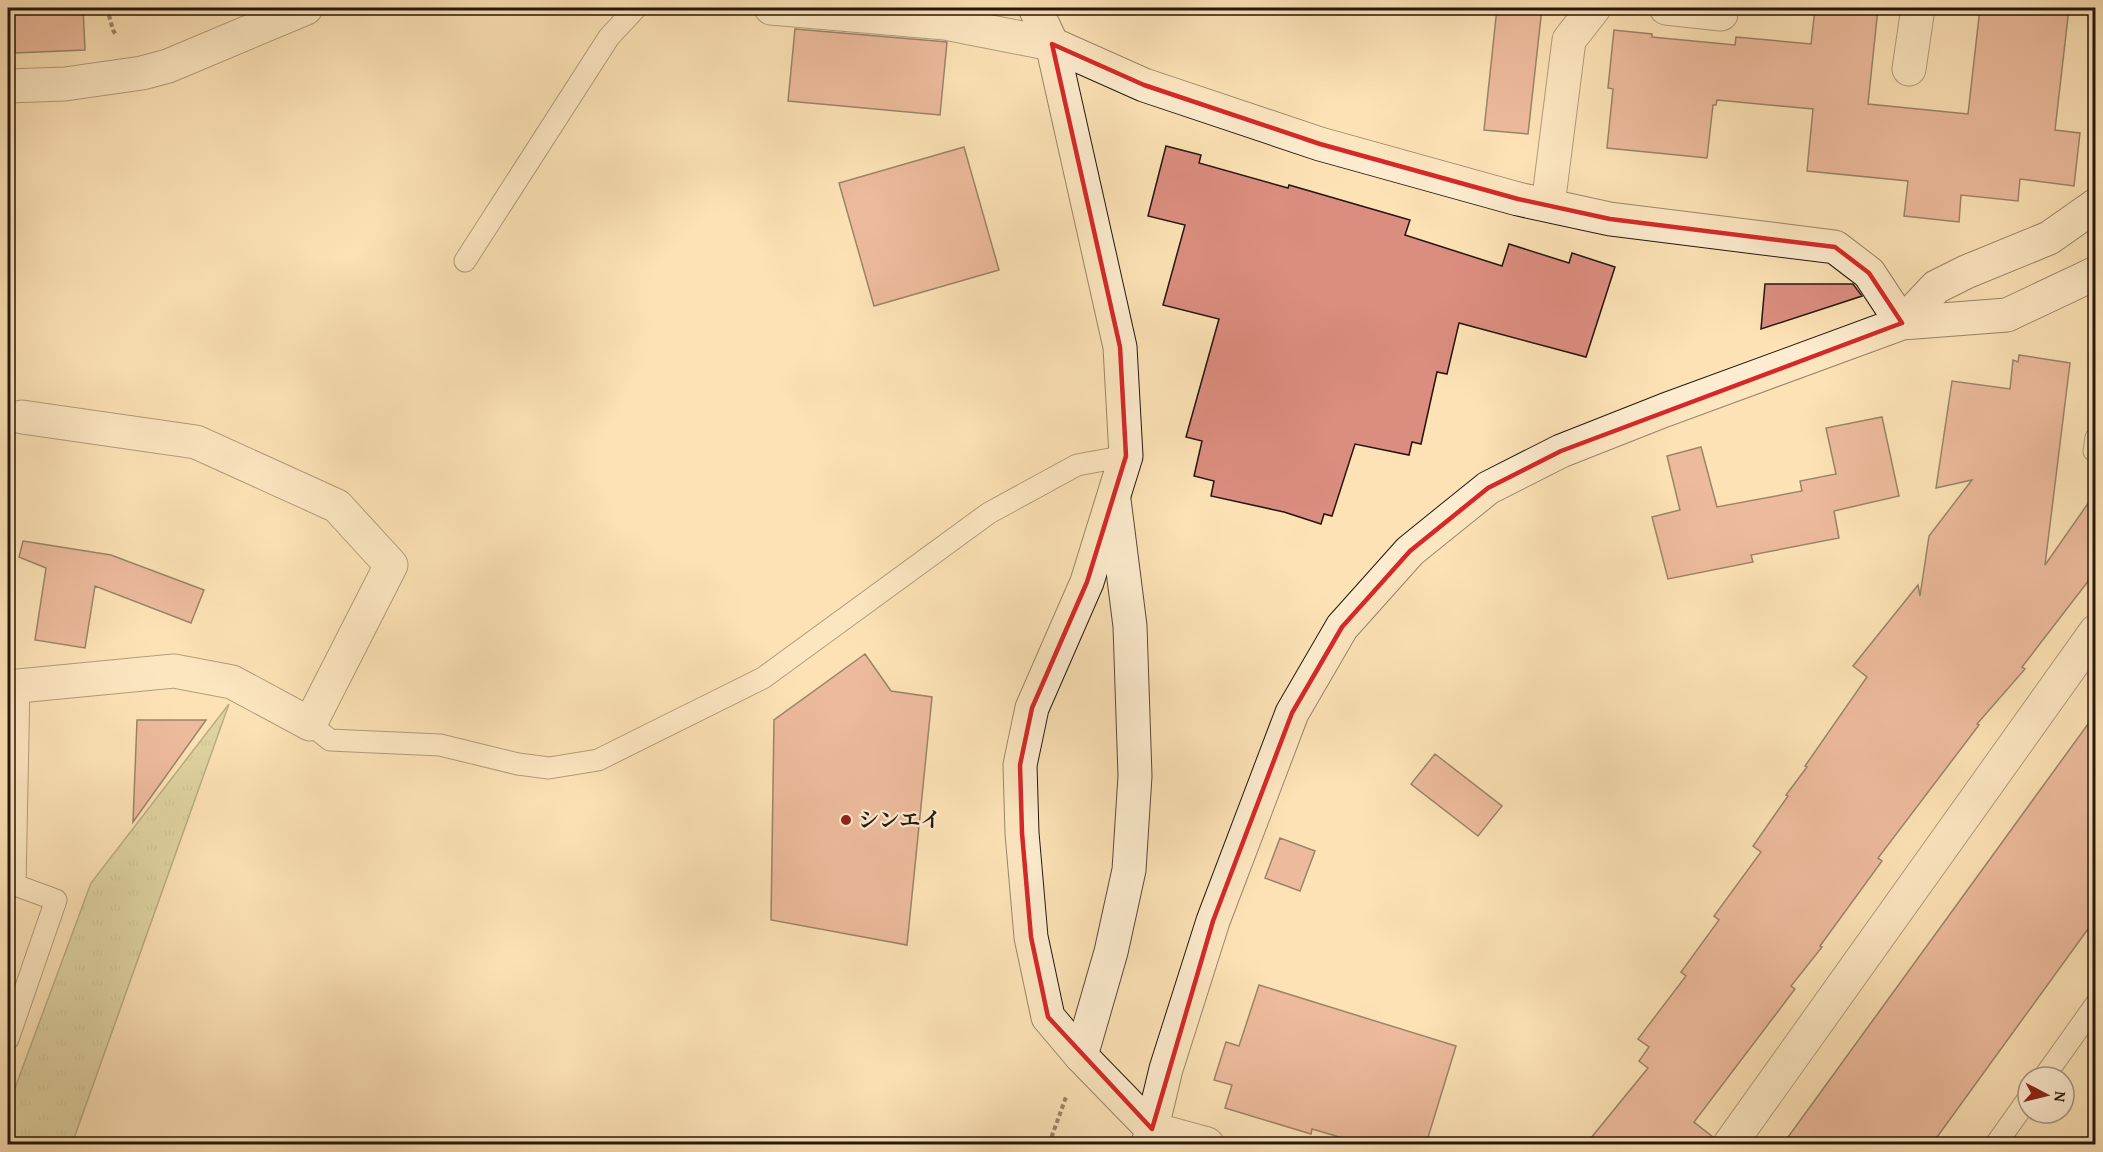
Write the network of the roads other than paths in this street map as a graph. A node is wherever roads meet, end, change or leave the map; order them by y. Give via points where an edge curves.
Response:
1 (306, 8) edge
2 (636, 8) edge
3 (771, 8) edge
4 (1035, 8) edge
5 (1593, 8) edge
6 (1666, 8) edge
7 (1918, 8) edge
8 (1721, 14) dead end
9 (1052, 44) junction
10 (1909, 69) dead end
11 (8, 86) edge
12 (2096, 205) edge
13 (1548, 206) junction
14 (465, 261) dead end
15 (2096, 273) edge
16 (1902, 323) junction
17 (22, 417) dead end
18 (1126, 456) junction
19 (1114, 500) junction
20 (2096, 631) edge
21 (13, 686) edge
22 (310, 724) junction
23 (2096, 1004) edge
24 (8, 1039) edge
25 (1081, 1056) junction
26 (2053, 1065) edge
27 (2016, 1116) edge
28 (1150, 1137) edge
29 (1207, 1144) edge
30 (1730, 1144) edge
31 (1996, 1144) edge

1 - 11 street via 168,66 142,73 65,84
2 - 14 lane via 609,37
3 - 9 street via 945,23
4 - 9 street
5 - 13 street via 1569,40
6 - 8 street
7 - 10 street
9 - 13 street via 1144,86 1320,144
9 - 18 street via 1120,347
12 - 16 street via 2049,238 1936,287
13 - 16 street via 1610,219 1834,248 1869,273
15 - 16 street via 2007,315
16 - 28 street via 1561,451 1488,488 1410,551 1342,627 1292,713 1213,921 1166,1069
17 - 22 street via 196,442 337,506 391,565
18 - 19 street
18 - 22 lane via 1077,465 989,513 764,678 598,760 549,768 440,745 330,740
19 - 25 street via 1130,626 1135,776 1129,870 1111,952
19 - 25 street via 1088,582 1032,708 1020,765 1033,949 1048,1017
20 - 30 street
21 - 22 street via 174,671 232,682
21 - 24 lane via 15,885 56,900
23 - 26 lane
25 - 28 street
27 - 31 lane
28 - 29 street

